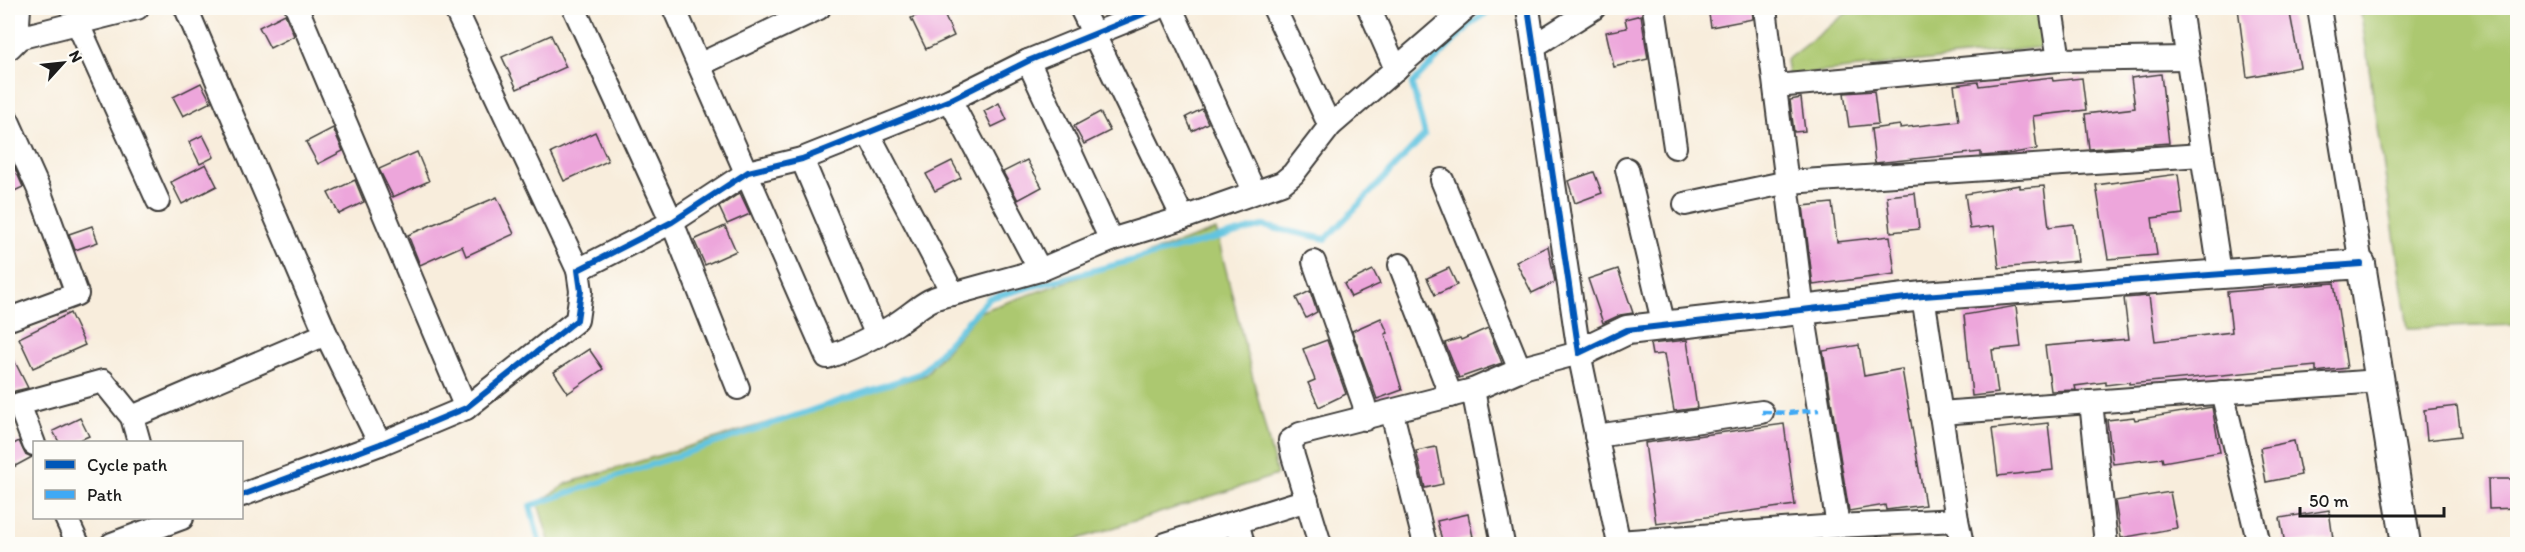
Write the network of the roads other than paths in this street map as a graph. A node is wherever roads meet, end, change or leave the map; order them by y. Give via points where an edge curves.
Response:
1 (16, 8) edge
2 (137, 8) edge
3 (186, 8) edge
4 (297, 8) edge
5 (456, 8) edge
6 (574, 8) edge
7 (674, 8) edge
8 (819, 8) edge
9 (1081, 8) edge
10 (1158, 8) edge
11 (1171, 8) edge
12 (1274, 8) edge
13 (1369, 8) edge
14 (1528, 8) edge
15 (1594, 8) edge
16 (1654, 8) edge
17 (1765, 8) edge
18 (2051, 8) edge
19 (2180, 8) edge
20 (2319, 8) edge
21 (1459, 9) edge
22 (77, 22) junction
23 (1093, 33) junction
24 (1533, 41) junction
25 (11, 42) edge
26 (2187, 58) junction
27 (2059, 60) junction
28 (1028, 61) junction
29 (699, 65) junction
30 (1396, 69) junction
31 (1776, 86) junction
32 (950, 100) junction
33 (8, 121) edge
34 (1330, 126) junction
35 (868, 133) junction
36 (1675, 147) dead end
37 (2202, 155) junction
38 (802, 159) junction
39 (1627, 169) dead end
40 (748, 172) junction
41 (1442, 180) dead end
42 (1788, 182) junction
43 (1254, 191) junction
44 (158, 201) dead end
45 (1684, 204) dead end
46 (1183, 218) junction
47 (672, 222) junction
48 (1111, 240) junction
49 (1314, 262) dead end
50 (2361, 264) junction
51 (1400, 265) dead end
52 (578, 270) junction
53 (1040, 270) junction
54 (2220, 273) junction
55 (953, 294) junction
56 (1923, 296) junction
57 (1803, 311) junction
58 (12, 318) dead end
59 (1664, 326) junction
60 (326, 334) junction
61 (877, 336) junction
62 (1579, 353) junction
63 (1520, 370) junction
64 (2379, 381) junction
65 (738, 388) dead end
66 (1473, 390) junction
67 (2222, 392) junction
68 (1451, 396) junction
69 (2091, 402) junction
70 (466, 408) junction
71 (1762, 412) dead end
72 (1392, 413) junction
73 (1940, 413) junction
74 (14, 414) edge
75 (132, 417) junction
76 (1365, 419) junction
77 (1596, 436) junction
78 (139, 441) edge
79 (33, 442) edge
80 (380, 444) junction
81 (243, 495) edge
82 (1306, 500) junction
83 (66, 519) edge
84 (176, 519) edge
85 (1957, 520) junction
86 (157, 522) edge
87 (1237, 522) junction
88 (1838, 526) junction
89 (1619, 543) edge
90 (78, 544) edge
91 (112, 544) edge
92 (1166, 544) edge
93 (1243, 544) edge
94 (1320, 544) edge
95 (1425, 544) edge
96 (1503, 544) edge
97 (1962, 544) edge
98 (2106, 544) edge
99 (2259, 544) edge
100 (2406, 544) edge

1 - 25 street
2 - 22 street
3 - 60 street
4 - 70 street
5 - 52 street
6 - 47 street
7 - 29 street
8 - 29 street
9 - 23 street
10 - 23 street
11 - 43 street
12 - 34 street
13 - 30 street
14 - 24 street
15 - 24 street
16 - 36 street
17 - 31 street
18 - 27 street
19 - 26 street
20 - 50 street
21 - 30 street
22 - 25 street
22 - 44 street
23 - 28 street
23 - 46 street
24 - 62 street
26 - 27 street
26 - 37 street
27 - 31 street
28 - 32 street
28 - 48 street
29 - 40 street
30 - 34 street
31 - 42 street
32 - 35 street
32 - 53 street
33 - 58 street via 39,190 76,294
34 - 43 street via 1293,174 1275,186
35 - 38 street
35 - 55 street
37 - 42 street
37 - 54 street
38 - 40 street
38 - 61 street
39 - 59 street
40 - 47 street
40 - 61 street via 827,357
41 - 63 street
42 - 45 street
42 - 57 street
43 - 46 street
46 - 48 street
47 - 52 street
47 - 65 street
48 - 53 street
49 - 76 street via 1364,404
50 - 54 street
50 - 64 street
51 - 68 street
52 - 70 street via 577,320
53 - 55 street
54 - 56 street
55 - 61 street via 922,303
56 - 57 street
56 - 73 street
57 - 59 street
57 - 88 street
59 - 62 street via 1627,330
60 - 75 street
60 - 80 street
62 - 63 street
62 - 77 street
63 - 66 street
64 - 67 street
64 - 100 street
66 - 68 street
66 - 96 street
67 - 69 street
67 - 99 street
68 - 72 street
69 - 73 street
69 - 98 street
70 - 80 street
71 - 77 street
72 - 76 street
72 - 95 street
73 - 85 street
74 - 75 street via 19,404 103,381
74 - 79 street
75 - 78 street
76 - 82 street via 1300,434 1290,441
77 - 89 street
80 - 81 street
82 - 87 street
82 - 94 street
83 - 90 street
84 - 86 street
85 - 88 street
85 - 97 street
86 - 91 street
87 - 92 street
87 - 93 street
88 - 89 street

